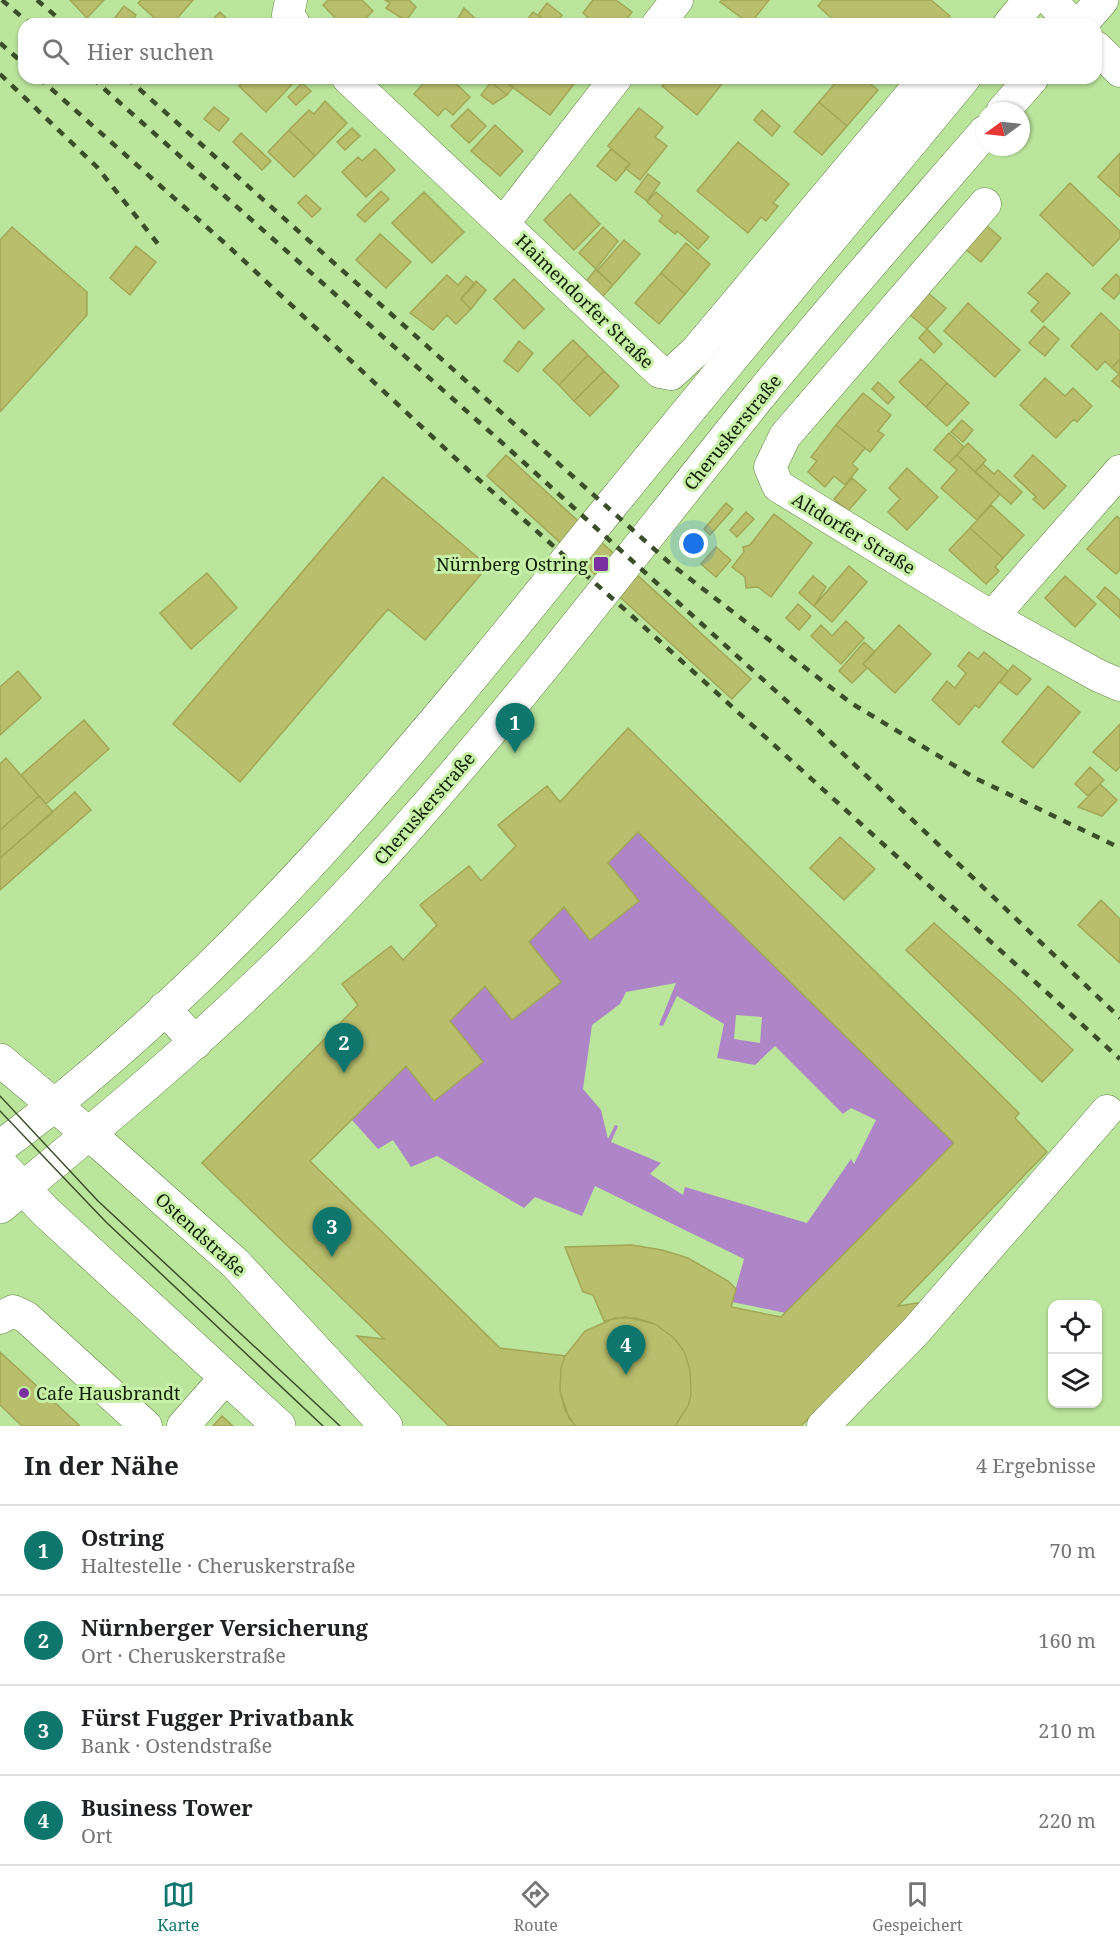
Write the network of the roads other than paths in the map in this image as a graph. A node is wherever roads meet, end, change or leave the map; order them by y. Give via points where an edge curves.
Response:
1 (291, 0) edge
2 (677, 0) edge
3 (1030, 0) edge
4 (1050, 0) edge
5 (1102, 0) edge
6 (290, 18) edge
7 (663, 18) edge
8 (1015, 18) edge
9 (1067, 18) edge
10 (1086, 18) edge
11 (1102, 53) edge
12 (1120, 71) edge
13 (354, 84) edge
14 (611, 84) edge
15 (920, 84) edge
16 (959, 84) edge
17 (1027, 84) edge
18 (1011, 102) edge
19 (976, 143) edge
20 (986, 204) dead end
21 (503, 224) junction
22 (1120, 471) edge
23 (992, 617) junction
24 (1120, 685) edge
25 (164, 1008) junction
26 (196, 1043) junction
27 (0, 1060) edge
28 (54, 1105) junction
29 (1107, 1111) dead end
30 (90, 1135) junction
31 (0, 1147) edge
32 (0, 1164) edge
33 (11, 1198) edge
34 (0, 1318) edge
35 (226, 1377) junction
36 (146, 1426) edge
37 (183, 1426) edge
38 (279, 1426) edge
39 (386, 1426) edge
40 (823, 1426) edge

1 - 6 street
2 - 7 street
3 - 8 main road
4 - 9 street
5 - 10 main road
11 - 12 street
13 - 21 street, Haimendorfer Straße
14 - 21 street
15 - 21 street, Haimendorfer Straße via 696,351 671,374 660,372
16 - 25 main road via 390,778 262,916
17 - 18 main road
19 - 26 main road, Cheruskerstraße via 759,397 436,795 292,951
20 - 23 street, Altdorfer Straße via 785,435 770,467 778,486
22 - 23 street
23 - 24 street, Altdorfer Straße
25 - 26 street
25 - 28 main road
26 - 30 main road, Cheruskerstraße
27 - 28 main road, Ostendstraße
28 - 30 main road, Ostendstraße
28 - 31 main road
29 - 40 street via 915,1332
30 - 33 main road, Cheruskerstraße
30 - 39 main road, Ostendstraße via 235,1263
32 - 33 main road
33 - 35 main road
34 - 36 street via 13,1311 26,1317
35 - 37 street
35 - 38 main road

